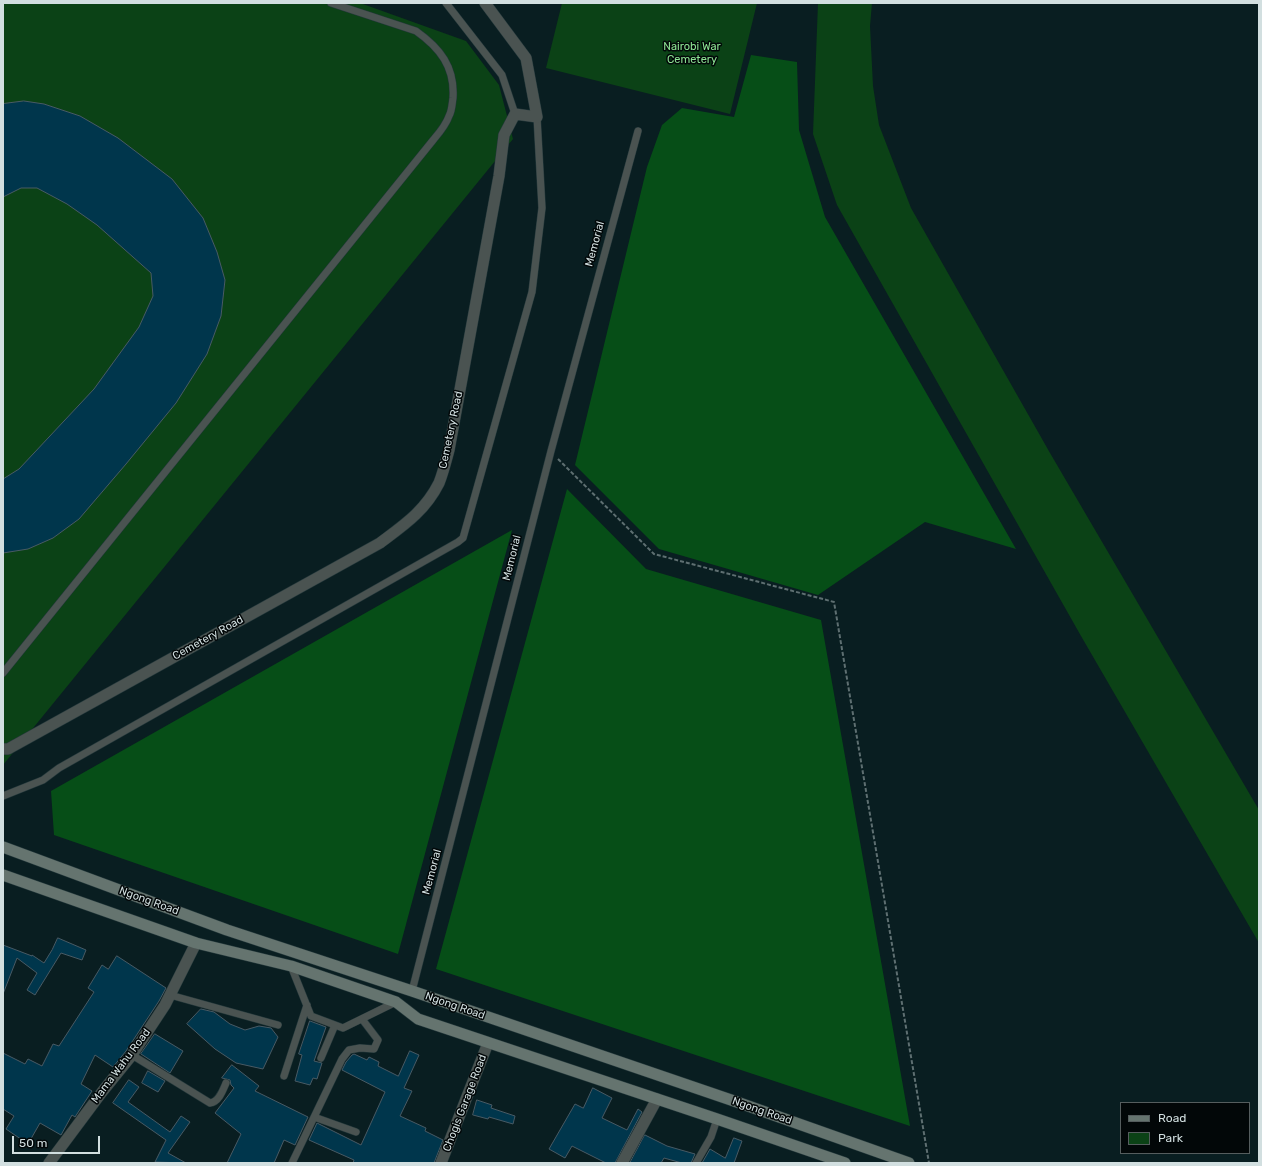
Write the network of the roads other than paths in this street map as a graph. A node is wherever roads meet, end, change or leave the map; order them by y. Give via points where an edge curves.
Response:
1 (331, 3) edge
2 (446, 3) edge
3 (485, 3) edge
4 (515, 114) junction
5 (537, 117) junction
6 (638, 131) dead end
7 (3, 673) edge
8 (3, 749) edge
9 (3, 796) edge
10 (3, 847) edge
11 (3, 875) edge
12 (196, 943) junction
13 (291, 966) junction
14 (412, 991) junction
15 (170, 995) junction
16 (396, 1002) junction
17 (307, 1005) junction
18 (362, 1019) junction
19 (278, 1025) dead end
20 (335, 1025) junction
21 (488, 1043) junction
22 (132, 1055) junction
23 (321, 1058) dead end
24 (284, 1076) dead end
25 (226, 1083) dead end
26 (657, 1099) junction
27 (314, 1117) junction
28 (717, 1119) junction
29 (356, 1132) dead end
30 (49, 1163) edge
31 (292, 1163) edge
32 (442, 1163) edge
33 (622, 1163) edge
34 (696, 1163) edge
35 (845, 1163) edge
36 (909, 1163) edge

1 - 7 lane via 416,31 428,40 451,72 453,89 450,115 434,140
2 - 4 lane via 502,75
3 - 5 street via 526,58
4 - 5 street
4 - 8 street, Cemetery Road via 504,135 499,176 449,450 439,482 414,518 380,544 8,749
5 - 9 lane via 542,208 532,292 463,538 59,768 43,780
6 - 14 lane, Memorial via 550,451
10 - 14 main road, Ngong Road via 227,930
11 - 12 main road, Ngong Road
12 - 13 main road, Ngong Road
12 - 15 street, Mama Wahu Road
13 - 16 main road, Ngong Road
13 - 17 lane
14 - 36 main road, Ngong Road
15 - 19 lane
15 - 22 street, Mama Wahu Road
16 - 18 lane
16 - 21 main road, Ngong Road via 418,1019
17 - 20 lane via 311,1016
17 - 24 lane
18 - 20 lane via 343,1028
18 - 27 lane via 378,1040 374,1049 349,1050 342,1059
20 - 23 lane
21 - 26 main road, Ngong Road
21 - 32 street, Chogis Garage Road
22 - 25 lane via 210,1103 217,1100
22 - 30 street, Mama Wahu Road
26 - 28 main road, Ngong Road
26 - 33 street
27 - 29 lane
27 - 31 lane
28 - 34 lane via 711,1137
28 - 35 main road, Ngong Road

